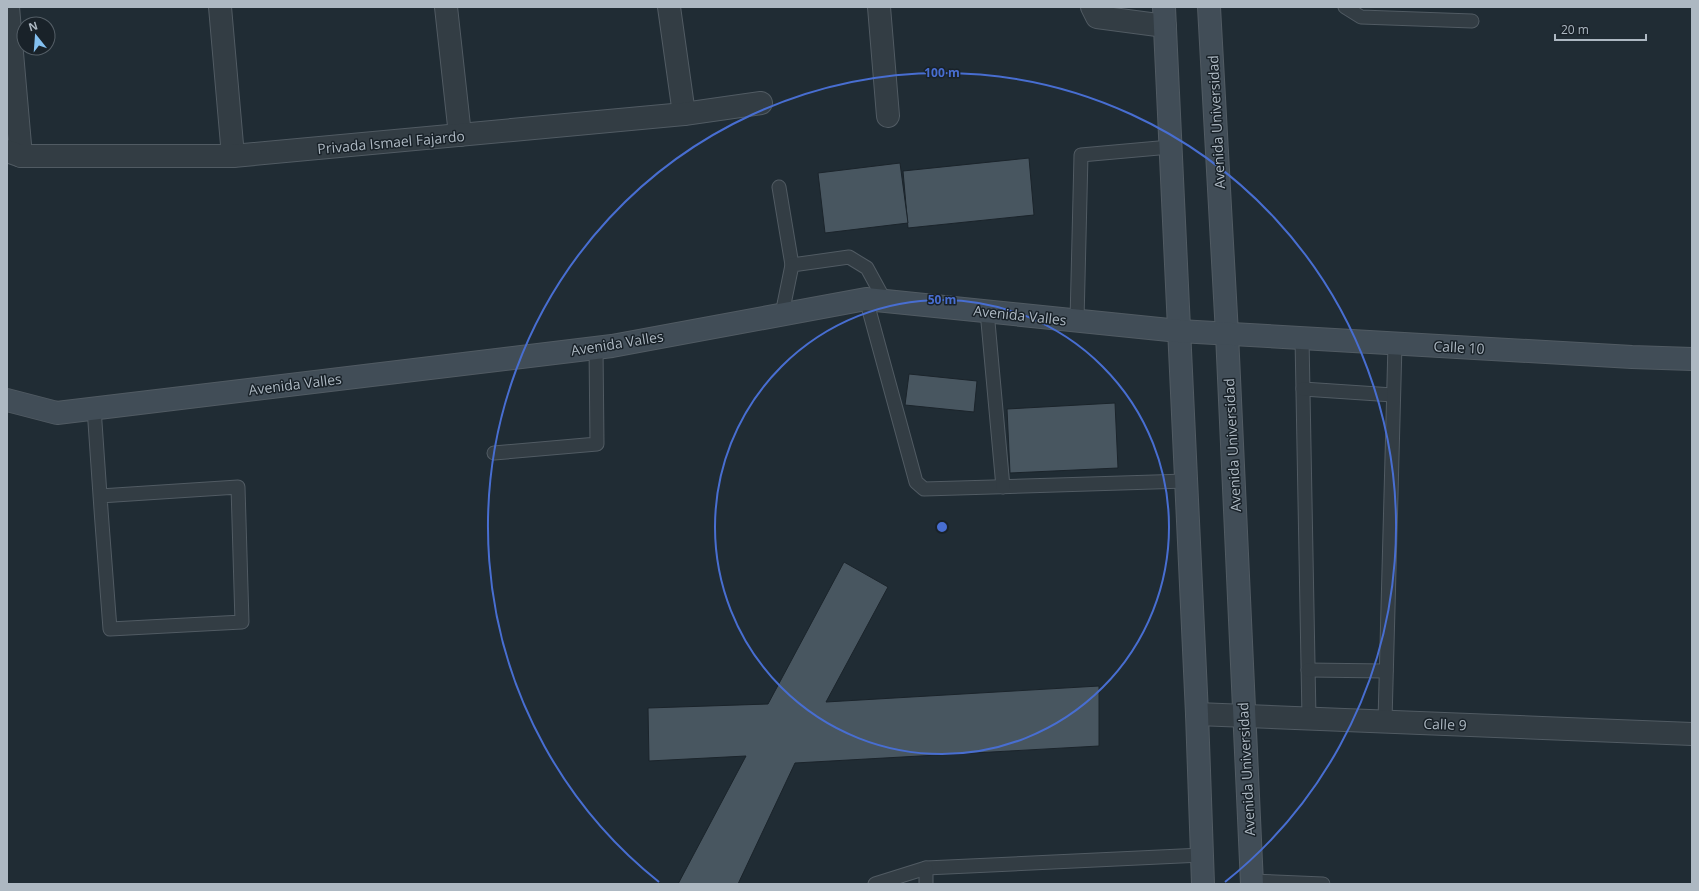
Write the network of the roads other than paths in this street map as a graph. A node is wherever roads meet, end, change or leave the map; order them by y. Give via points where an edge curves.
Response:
1 (8, 7) edge
2 (220, 7) edge
3 (446, 7) edge
4 (669, 7) edge
5 (879, 7) edge
6 (1092, 7) edge
7 (1209, 7) edge
8 (1345, 7) edge
9 (1164, 17) edge
10 (1472, 21) dead end
11 (760, 103) dead end
12 (684, 114) junction
13 (888, 116) dead end
14 (460, 135) junction
15 (1170, 147) junction
16 (14, 153) edge
17 (233, 156) junction
18 (779, 187) dead end
19 (792, 265) junction
20 (876, 300) junction
21 (987, 311) junction
22 (782, 314) junction
23 (1077, 321) junction
24 (1179, 331) junction
25 (1227, 334) junction
26 (1302, 338) junction
27 (1395, 344) junction
28 (596, 347) junction
29 (1692, 359) edge
30 (1302, 389) junction
31 (1393, 395) junction
32 (7, 400) edge
33 (94, 408) junction
34 (494, 453) dead end
35 (1186, 481) junction
36 (1003, 487) junction
37 (100, 496) junction
38 (1308, 670) junction
39 (1386, 672) junction
40 (1197, 714) junction
41 (1244, 716) junction
42 (1309, 718) junction
43 (1385, 721) junction
44 (1692, 734) edge
45 (1202, 855) junction
46 (926, 868) junction
47 (1252, 882) edge
48 (875, 884) edge
49 (926, 884) edge
50 (1203, 884) edge
51 (1323, 884) edge

1 - 16 street
2 - 17 street
3 - 14 street
4 - 12 street
5 - 13 street
6 - 9 street via 1098,17
7 - 25 main road, Avenida Universidad
8 - 10 lane via 1361,17
9 - 15 main road
11 - 12 street, Privada Ismael Fajardo
12 - 14 street, Privada Ismael Fajardo
14 - 17 street, Privada Ismael Fajardo
15 - 23 lane via 1081,155
15 - 24 main road
16 - 17 street, Privada Ismael Fajardo
18 - 19 lane
19 - 20 lane via 849,257 867,268
19 - 22 lane
20 - 21 main road, Avenida Valles
20 - 22 main road, Avenida Valles
20 - 36 lane via 916,482 924,489
21 - 23 main road, Avenida Valles
21 - 36 lane
22 - 28 main road, Avenida Valles
23 - 24 main road, Avenida Valles
24 - 25 main road, Avenida Valles
24 - 35 main road
25 - 26 main road, Calle 10
25 - 41 main road, Avenida Universidad
26 - 27 main road, Calle 10
26 - 30 lane
27 - 29 main road, Calle 10
27 - 31 lane
28 - 33 main road, Avenida Valles
28 - 34 lane via 597,444
30 - 31 lane
30 - 38 lane
31 - 39 lane
32 - 33 main road, Avenida Valles via 57,413
33 - 37 lane
35 - 36 lane
35 - 40 main road
37 - 37 lane via 110,629 242,622 238,487
38 - 39 lane
38 - 42 lane
39 - 43 lane
40 - 41 street, Calle 9
40 - 45 main road
41 - 42 street, Calle 9
41 - 47 main road, Avenida Universidad
42 - 43 street, Calle 9
43 - 44 street, Calle 9
45 - 46 lane
45 - 50 main road
46 - 48 lane
46 - 49 lane
47 - 51 lane

